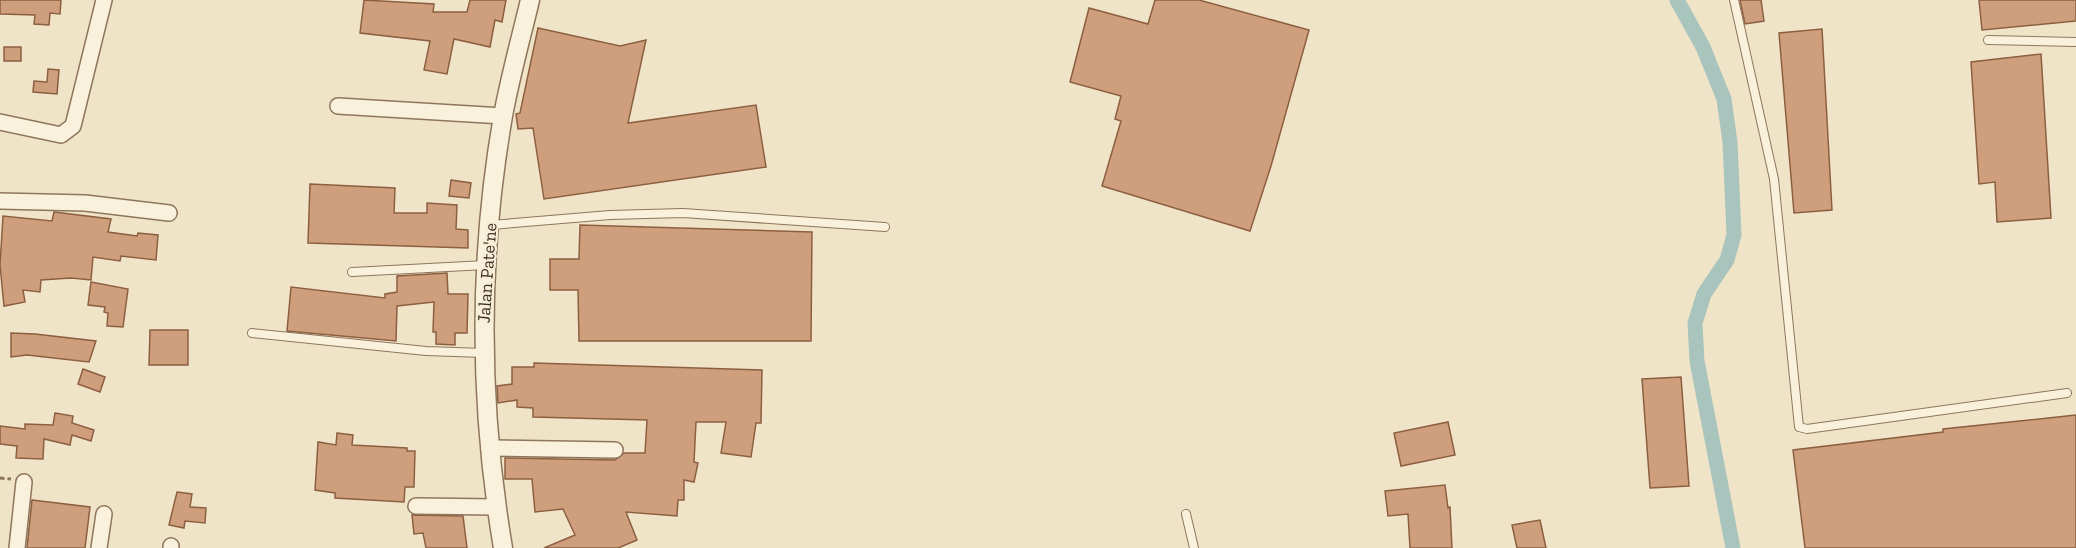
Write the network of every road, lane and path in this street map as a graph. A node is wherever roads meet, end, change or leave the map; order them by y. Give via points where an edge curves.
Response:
1 (104, 0) edge
2 (530, 0) edge
3 (1734, 0) edge
4 (1988, 40) dead end
5 (2076, 42) edge
6 (338, 106) dead end
7 (503, 116) junction
8 (0, 122) edge
9 (0, 201) edge
10 (169, 213) dead end
11 (491, 225) junction
12 (885, 227) dead end
13 (488, 265) junction
14 (352, 272) dead end
15 (252, 333) dead end
16 (484, 353) junction
17 (2067, 393) dead end
18 (489, 448) junction
19 (615, 450) dead end
20 (24, 482) dead end
21 (416, 506) dead end
22 (496, 507) junction
23 (104, 514) dead end
24 (1185, 514) dead end
25 (17, 548) edge
26 (99, 548) edge
27 (503, 548) edge
28 (1194, 548) edge

1 - 8 street via 73,126 61,135
2 - 7 street, Jalan Pate'ne
3 - 17 lane via 1774,179 1799,427
4 - 5 lane
6 - 7 street
7 - 11 street, Jalan Pate'ne
9 - 10 street via 85,203
11 - 12 lane via 683,213
11 - 13 street, Jalan Pate'ne
13 - 14 lane
13 - 16 street, Jalan Pate'ne
15 - 16 lane
16 - 18 street, Jalan Pate'ne
18 - 19 street
18 - 22 street, Jalan Pate'ne
20 - 25 street
21 - 22 street
22 - 27 street, Jalan Pate'ne
23 - 26 street
24 - 28 lane

